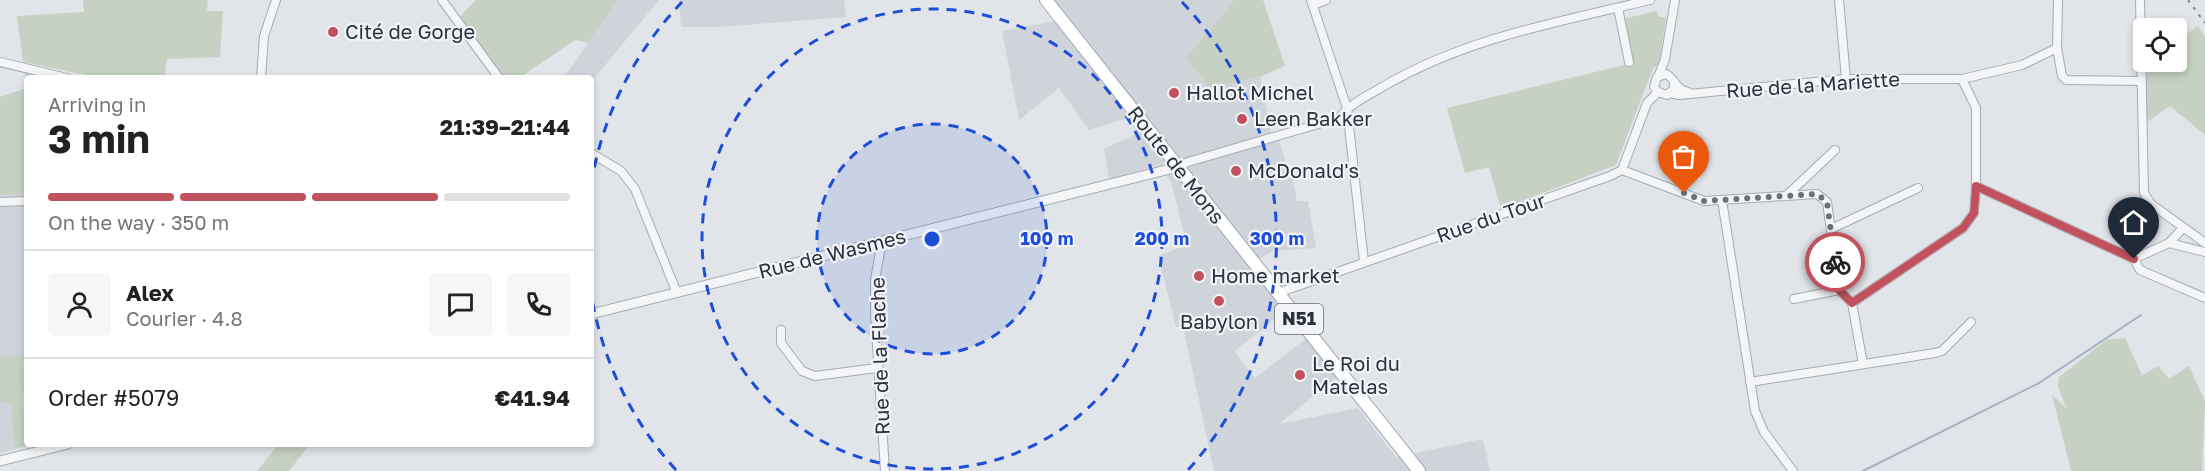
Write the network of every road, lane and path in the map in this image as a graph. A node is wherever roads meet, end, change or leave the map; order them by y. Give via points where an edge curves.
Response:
1 (276, 0) edge
2 (442, 0) edge
3 (1046, 0) edge
4 (1326, 0) edge
5 (1650, 0) edge
6 (1675, 0) edge
7 (1839, 0) edge
8 (2058, 0) edge
9 (2139, 0) edge
10 (1312, 2) edge
11 (1615, 5) edge
12 (2057, 48) junction
13 (1665, 59) junction
14 (1629, 62) dead end
15 (0, 63) edge
16 (54, 75) edge
17 (261, 75) edge
18 (497, 75) edge
19 (1659, 75) junction
20 (1668, 75) junction
21 (1846, 79) junction
22 (1962, 79) junction
23 (2142, 81) junction
24 (1674, 82) junction
25 (1654, 83) junction
26 (1658, 92) junction
27 (1670, 93) junction
28 (1692, 93) junction
29 (1647, 104) junction
30 (1347, 108) junction
31 (1835, 150) dead end
32 (594, 155) edge
33 (1178, 167) junction
34 (1622, 170) junction
35 (1976, 186) junction
36 (1918, 188) dead end
37 (1786, 196) junction
38 (1722, 200) junction
39 (24, 201) edge
40 (0, 202) edge
41 (2183, 228) junction
42 (1831, 229) junction
43 (882, 241) junction
44 (2169, 243) junction
45 (2205, 243) edge
46 (2205, 252) edge
47 (2134, 259) junction
48 (1364, 262) junction
49 (1839, 290) junction
50 (677, 293) junction
51 (1278, 293) junction
52 (1794, 298) dead end
53 (2205, 298) edge
54 (1852, 303) junction
55 (594, 314) edge
56 (1971, 322) dead end
57 (781, 330) dead end
58 (1863, 364) junction
59 (877, 368) junction
60 (1750, 382) junction
61 (56, 447) edge
62 (0, 461) edge
63 (885, 471) edge
64 (1419, 471) edge
65 (1793, 471) edge

1 - 17 street via 264,36
2 - 18 street
3 - 33 main road, Route de Mons / N51
4 - 10 street
5 - 11 street
6 - 13 street
7 - 21 street
8 - 12 street
9 - 23 street
10 - 30 street
11 - 14 street
11 - 30 street via 1476,43 1405,74
12 - 22 street, Rue de la Mariette via 2022,65
12 - 23 street via 2066,80
13 - 19 street
13 - 20 street
15 - 16 street
19 - 20 street
19 - 25 street
20 - 24 street
21 - 22 street, Rue de la Mariette
21 - 28 street, Rue de la Mariette
22 - 35 street via 1976,108
23 - 41 street via 2144,193 2147,200
24 - 27 street
24 - 28 street via 1680,90
25 - 26 street
25 - 29 street
26 - 27 street
26 - 29 street
27 - 28 street, Rue de la Mariette
29 - 34 street
30 - 33 street via 1330,122
30 - 48 street
31 - 37 street
32 - 50 street via 621,171 635,189
33 - 43 street, Rue de Wasmes
33 - 51 main road, Route de Mons / N51
34 - 38 street via 1704,201
34 - 48 street, Rue du Tour
35 - 47 street
35 - 54 street via 1974,213 1963,228
36 - 42 street
37 - 38 street
37 - 42 street via 1817,194 1827,202
38 - 60 street
39 - 40 street
41 - 44 street
41 - 45 street
42 - 49 street
43 - 50 street, Rue de Wasmes
43 - 59 street, Rue de la Flache via 875,295
44 - 46 street
44 - 47 street
47 - 53 street via 2140,270
48 - 51 street, Rue du Tour
49 - 52 street
49 - 54 street
50 - 55 street, Rue de Wasmes
51 - 64 main road, Route de Mons / N51
54 - 58 street
56 - 58 street via 1942,351
57 - 59 street via 781,344 802,371 815,376
58 - 60 street
59 - 63 street, Rue de la Flache
60 - 65 street via 1758,420
61 - 62 street

